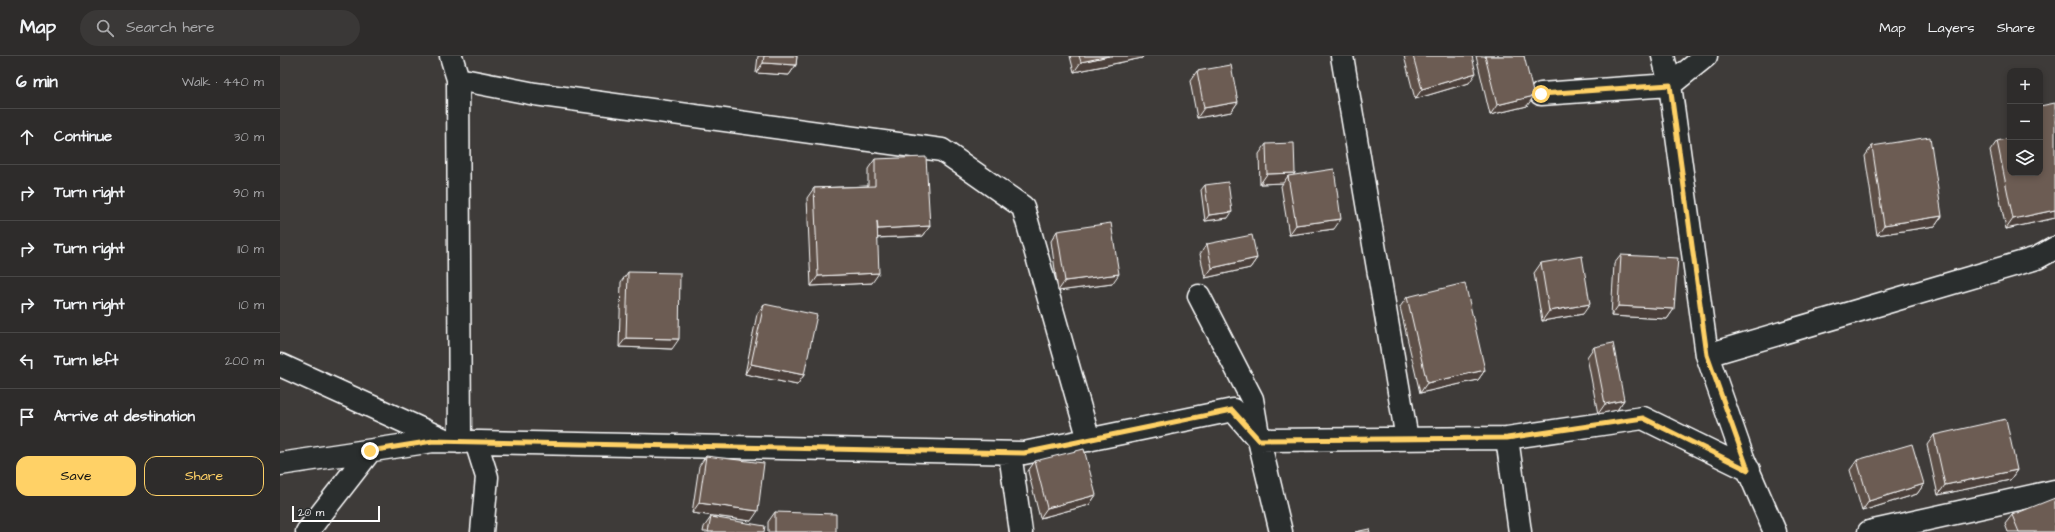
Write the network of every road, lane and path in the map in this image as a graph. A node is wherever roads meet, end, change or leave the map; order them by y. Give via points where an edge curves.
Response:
1 (451, 56) edge
2 (1342, 56) edge
3 (1662, 56) edge
4 (1706, 56) edge
5 (458, 79) junction
6 (1670, 85) junction
7 (1541, 94) dead end
8 (2055, 248) edge
9 (1199, 296) dead end
10 (1707, 355) junction
11 (280, 365) edge
12 (1507, 438) junction
13 (1406, 439) junction
14 (1089, 440) junction
15 (1259, 440) junction
16 (461, 442) junction
17 (370, 451) junction
18 (1010, 453) junction
19 (280, 464) edge
20 (1748, 470) junction
21 (2055, 491) edge
22 (307, 532) edge
23 (482, 532) edge
24 (1021, 532) edge
25 (1280, 532) edge
26 (1520, 532) edge
27 (1775, 532) edge
28 (1869, 532) edge

1 - 5 street
2 - 13 street
3 - 6 street
4 - 6 street
5 - 14 street via 535,94 942,150 1023,207
5 - 16 street
6 - 7 street
6 - 10 street
8 - 10 street via 2037,258
9 - 15 street via 1252,399
10 - 20 street
11 - 16 street
12 - 13 street
12 - 20 street via 1643,418
12 - 26 street
13 - 15 street
14 - 15 street via 1232,410
14 - 18 street via 1024,453
15 - 25 street
16 - 17 street via 433,441
16 - 18 street
16 - 23 street via 488,477
17 - 19 street
17 - 22 street
18 - 24 street
20 - 27 street
21 - 28 street

